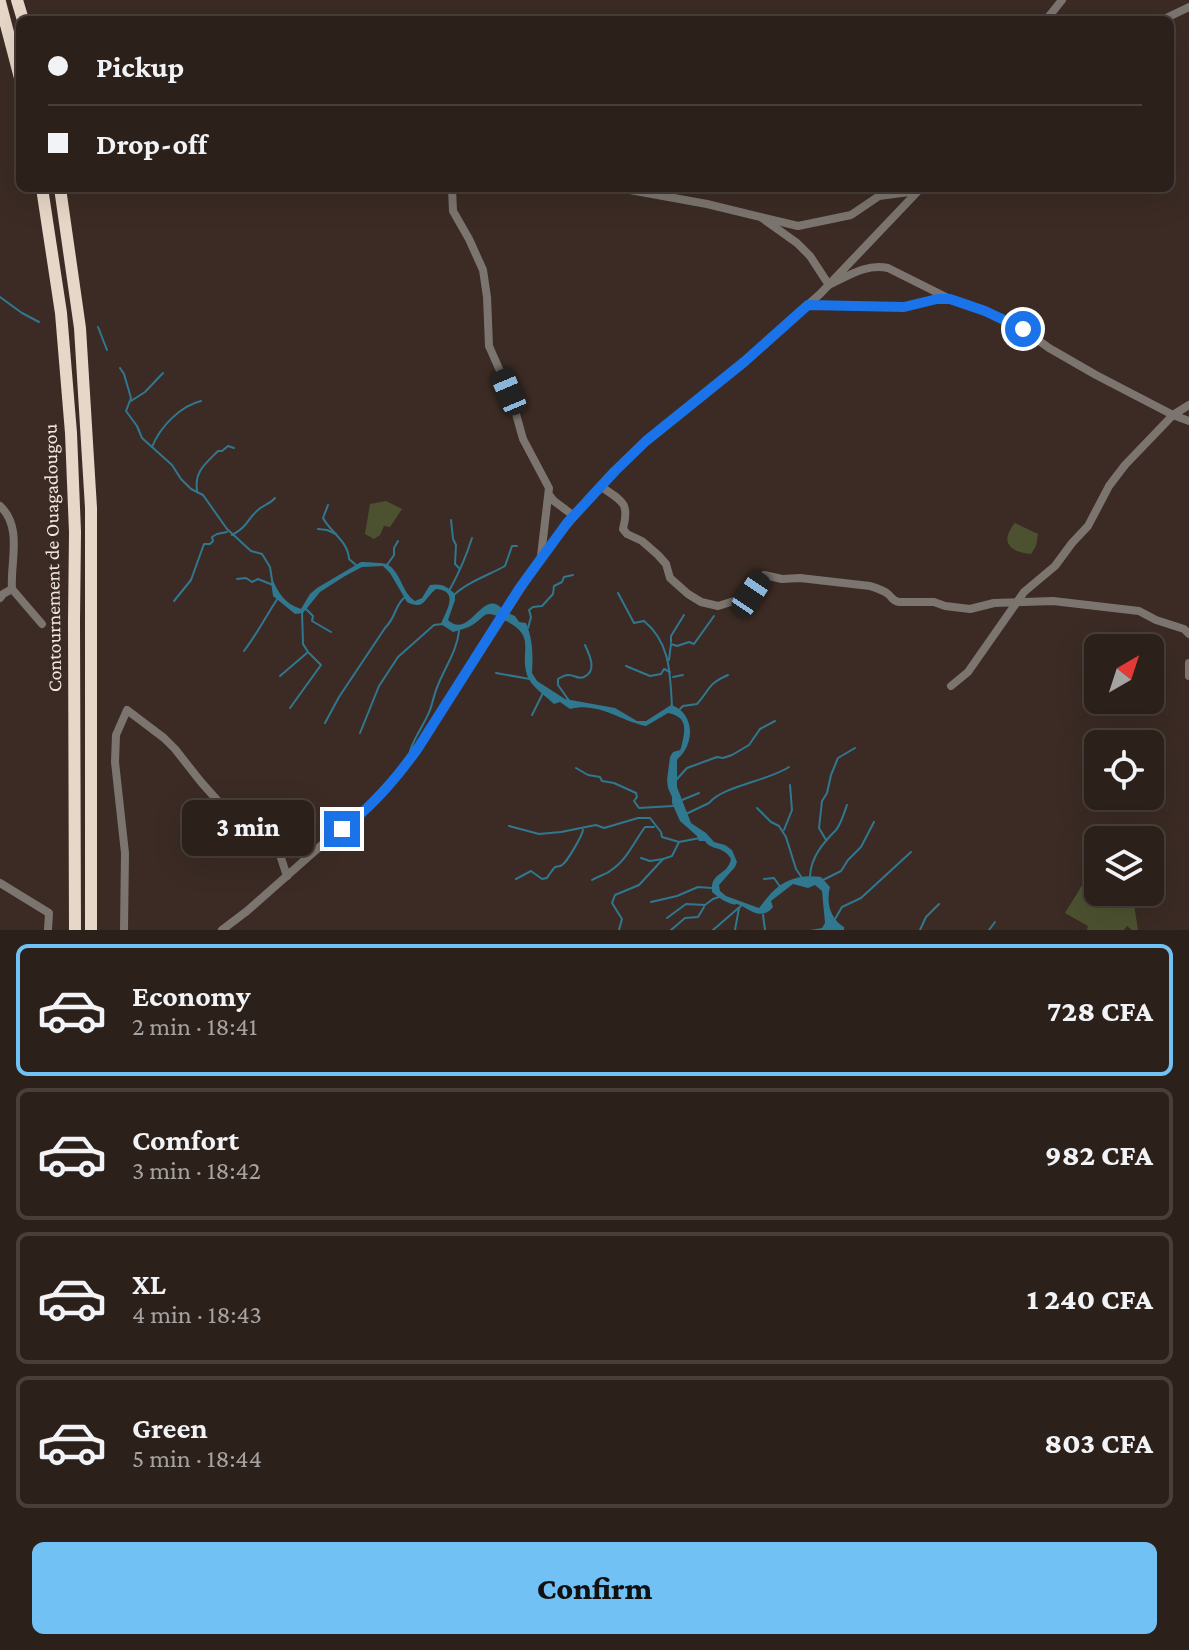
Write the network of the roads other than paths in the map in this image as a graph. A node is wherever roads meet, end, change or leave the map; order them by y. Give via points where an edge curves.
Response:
1 (1062, 0) edge
2 (0, 2) edge
3 (1189, 7) edge
4 (1049, 16) edge
5 (1170, 16) edge
6 (16, 63) edge
7 (43, 192) edge
8 (61, 192) edge
9 (452, 192) edge
10 (641, 192) edge
11 (906, 192) edge
12 (917, 192) edge
13 (762, 218) junction
14 (829, 285) junction
15 (950, 299) junction
16 (808, 305) junction
17 (1189, 405) edge
18 (1173, 415) junction
19 (1189, 421) edge
20 (600, 486) junction
21 (549, 494) junction
22 (0, 506) edge
23 (574, 516) junction
24 (541, 557) junction
25 (12, 589) junction
26 (0, 598) edge
27 (1016, 602) junction
28 (42, 624) dead end
29 (1189, 634) edge
30 (1189, 663) edge
31 (1189, 676) edge
32 (951, 686) dead end
33 (287, 876) junction
34 (0, 883) edge
35 (48, 930) edge
36 (75, 930) edge
37 (91, 930) edge
38 (124, 930) edge
39 (222, 930) edge

1 - 4 street
2 - 6 highway
3 - 5 street
7 - 36 highway, Contournement de Ouagadougou via 63,329 71,433
8 - 37 highway, Contournement de Ouagadougou via 80,328 91,508
9 - 21 street via 453,211 483,270 489,346
10 - 13 street
11 - 13 street via 879,196 851,215 798,226
12 - 14 street
13 - 14 street via 797,243
14 - 15 street via 866,268 882,267
14 - 16 street
15 - 16 street via 904,307
15 - 18 street via 1023,329
16 - 20 street
17 - 18 street
18 - 19 street
18 - 27 street via 1125,465 1088,526 1055,566
20 - 23 street
20 - 27 street via 624,504 627,534 658,555 670,578 701,602 718,606 747,597 767,575 870,586 899,602 970,609
21 - 23 street
21 - 24 street
22 - 25 street via 13,530
23 - 24 street
24 - 33 street via 399,774 359,816
25 - 26 street
25 - 28 street
27 - 29 street via 1139,611
27 - 32 street via 968,672
30 - 31 street
33 - 38 street via 276,843 261,841 225,809 170,744 127,710 116,735 115,762 125,853
33 - 39 street
34 - 35 street via 49,913

